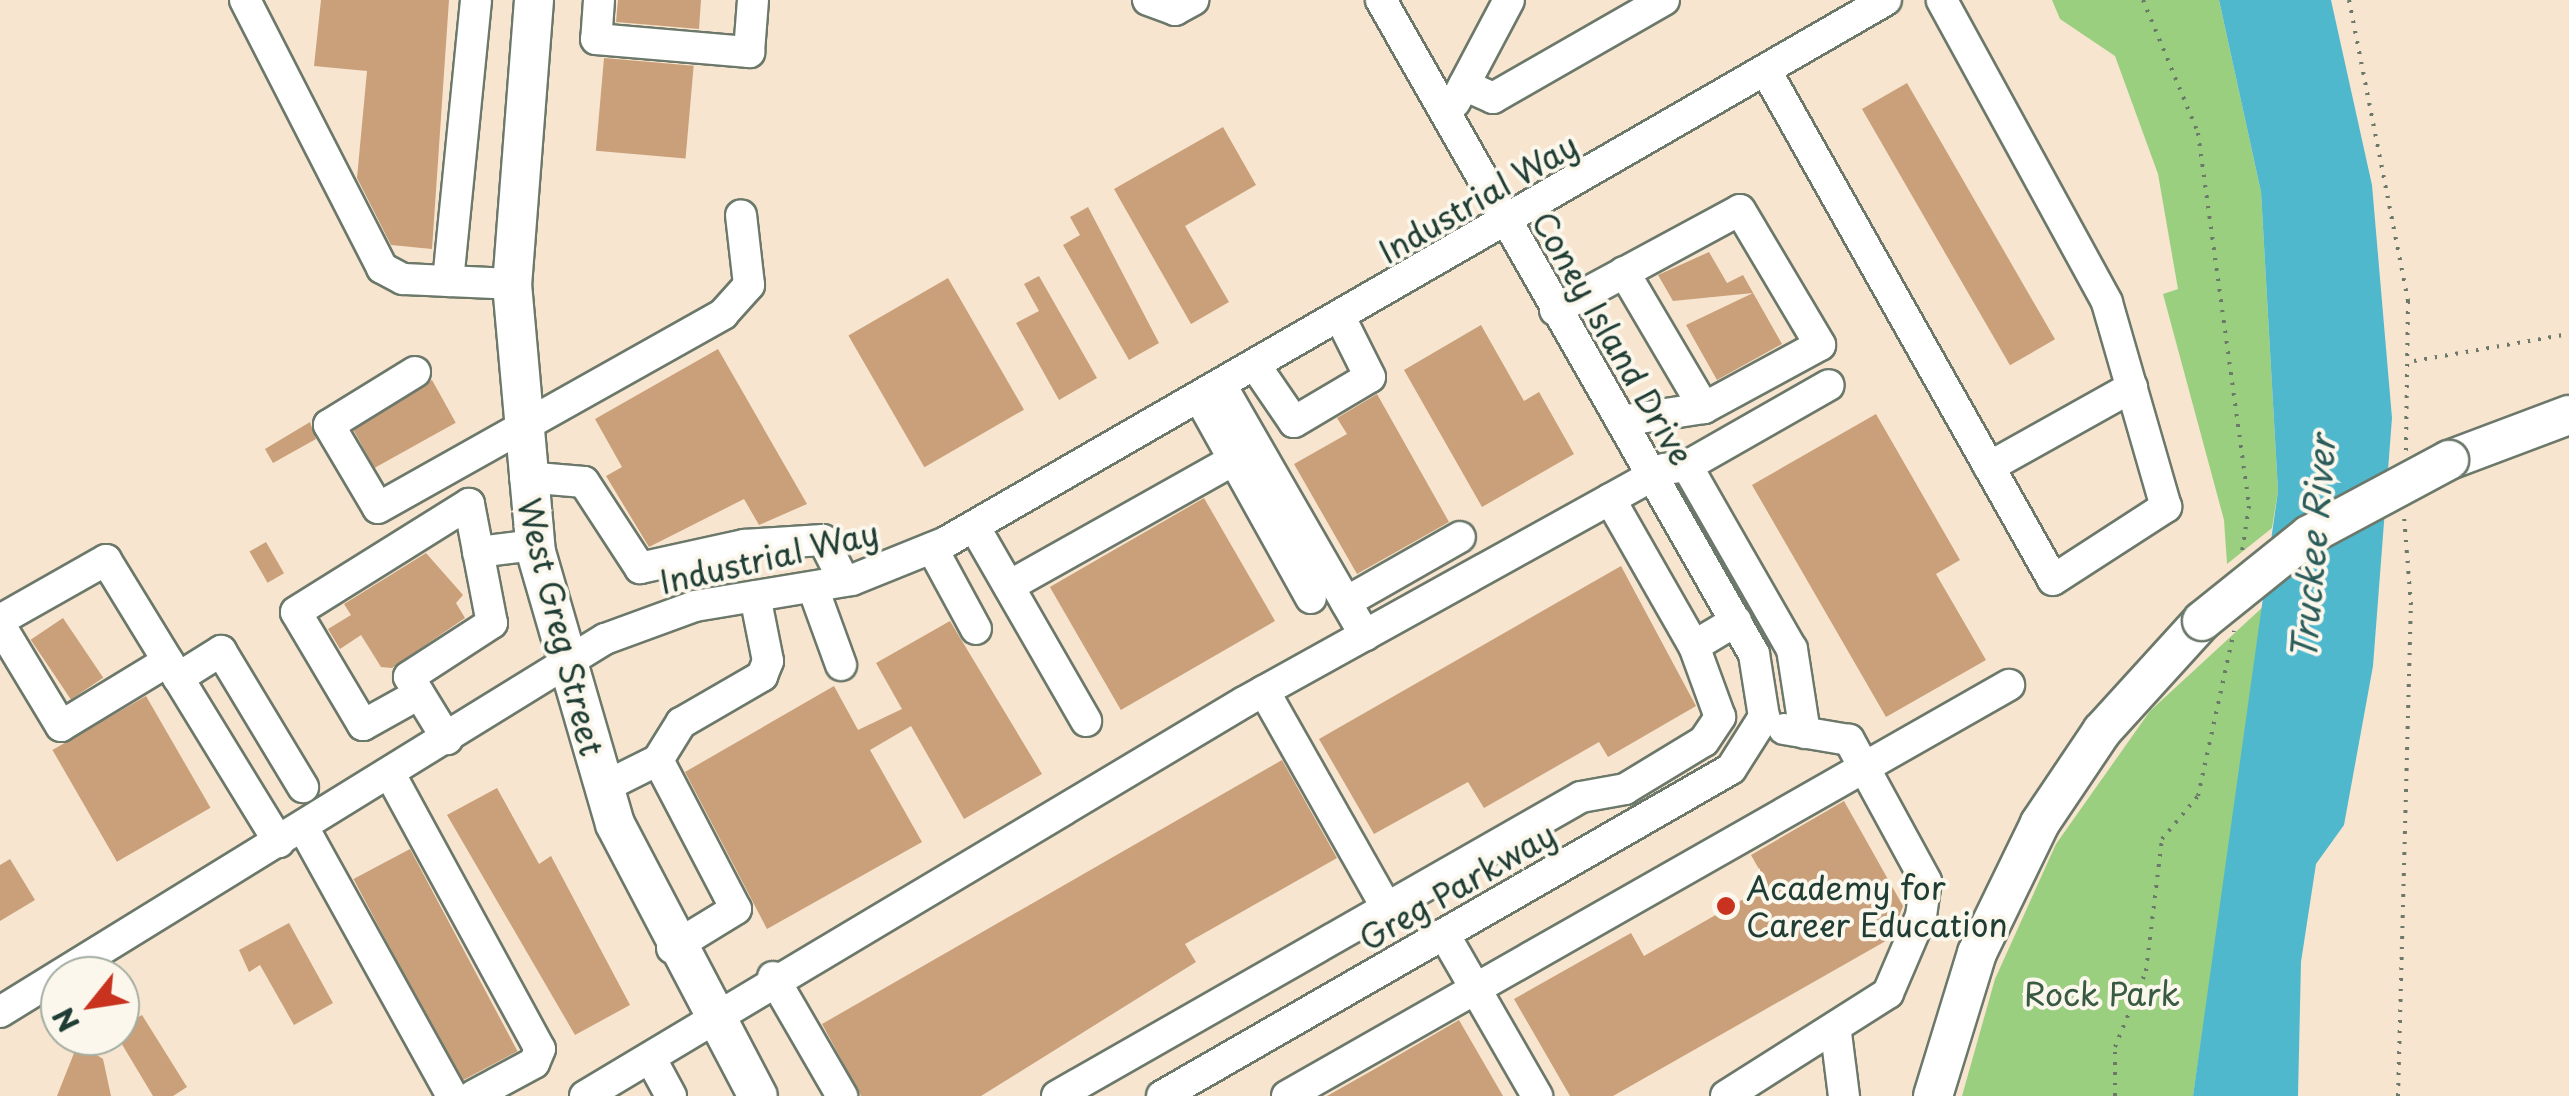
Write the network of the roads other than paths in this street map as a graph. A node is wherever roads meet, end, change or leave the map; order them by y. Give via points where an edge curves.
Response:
1 (246, 0) edge
2 (476, 0) edge
3 (534, 0) edge
4 (600, 0) edge
5 (753, 0) edge
6 (1148, 0) edge
7 (1192, 0) edge
8 (1380, 0) edge
9 (1509, 0) edge
10 (1664, 0) edge
11 (1886, 0) edge
12 (1942, 0) edge
13 (1766, 71) junction
14 (1464, 85) junction
15 (1449, 114) junction
16 (741, 214) dead end
17 (1505, 224) junction
18 (1624, 272) junction
19 (448, 281) junction
20 (512, 284) junction
21 (1555, 310) junction
22 (1340, 317) junction
23 (1255, 366) junction
24 (415, 372) dead end
25 (1828, 385) dead end
26 (2132, 387) junction
27 (1210, 391) junction
28 (1704, 408) junction
29 (2569, 415) edge
30 (1621, 421) junction
31 (519, 425) junction
32 (1235, 459) junction
33 (1687, 466) junction
34 (1989, 467) junction
35 (1653, 474) junction
36 (525, 478) junction
37 (1610, 499) junction
38 (378, 508) junction
39 (974, 526) junction
40 (1460, 537) dead end
41 (535, 544) junction
42 (401, 546) junction
43 (932, 548) junction
44 (478, 552) junction
45 (648, 567) junction
46 (844, 582) junction
47 (1009, 586) junction
48 (813, 588) junction
49 (754, 596) junction
50 (1311, 598) dead end
51 (1346, 602) junction
52 (668, 614) junction
53 (1736, 621) junction
54 (0, 622) edge
55 (976, 629) dead end
56 (1365, 635) junction
57 (1694, 646) junction
58 (841, 665) dead end
59 (563, 667) junction
60 (173, 670) junction
61 (2009, 686) dead end
62 (1264, 691) junction
63 (420, 694) junction
64 (1086, 720) dead end
65 (1763, 721) junction
66 (1804, 733) junction
67 (447, 739) junction
68 (658, 760) junction
69 (1862, 769) junction
70 (390, 774) junction
71 (303, 788) dead end
72 (602, 788) junction
73 (1625, 790) junction
74 (1639, 822) junction
75 (291, 835) junction
76 (1394, 903) junction
77 (1435, 939) junction
78 (672, 948) junction
79 (773, 976) junction
80 (1476, 989) junction
81 (0, 1012) edge
82 (716, 1022) junction
83 (1177, 1026) junction
84 (1836, 1033) junction
85 (650, 1060) junction
86 (1182, 1088) edge
87 (452, 1096) edge
88 (473, 1096) edge
89 (585, 1096) edge
90 (671, 1096) edge
91 (758, 1096) edge
92 (842, 1096) edge
93 (1057, 1096) edge
94 (1287, 1096) edge
95 (1537, 1096) edge
96 (1726, 1096) edge
97 (1844, 1096) edge
98 (1933, 1096) edge

1 - 19 street via 382,268 404,280
2 - 19 street
3 - 20 main road, West Greg Street
4 - 5 street via 596,39 749,52
6 - 7 street via 1176,10
8 - 15 street, Coney Island Drive
9 - 14 street
10 - 14 street via 1492,98
11 - 13 street, Industrial Way
12 - 26 street via 2107,302
13 - 17 street, Industrial Way
13 - 34 street
14 - 15 street
15 - 17 street, Coney Island Drive
16 - 31 street via 749,285 723,314
17 - 21 street, Coney Island Drive
17 - 22 street, Industrial Way
18 - 21 street
18 - 28 street
18 - 28 street via 1740,210 1820,344
19 - 20 street
20 - 31 main road, West Greg Street
21 - 30 street, Coney Island Drive
22 - 23 street, Industrial Way
22 - 23 street via 1370,377 1294,422
23 - 27 street, Industrial Way
24 - 38 street via 328,425
25 - 33 street
26 - 34 street
26 - 34 street via 2166,507 2053,580
27 - 32 street
27 - 39 street, Industrial Way
27 - 51 street
28 - 30 street
29 - 98 main road, bridge via 2449,460 2309,535 2102,732 2040,823 1977,953
30 - 35 street, Coney Island Drive
31 - 36 main road, West Greg Street
31 - 38 street
32 - 47 street
32 - 50 street
33 - 35 street
33 - 66 street via 1792,650
35 - 37 street
35 - 53 street, Coney Island Drive
36 - 41 main road, West Greg Street
36 - 45 street via 584,482 626,557
37 - 56 street
37 - 57 street
38 - 42 street
39 - 43 street, Industrial Way
39 - 47 street
40 - 51 street
41 - 44 street
41 - 59 main road, West Greg Street
42 - 44 street via 468,504
42 - 63 street via 296,612 363,725
43 - 46 street, Industrial Way
43 - 55 street
44 - 63 street via 492,623 409,677
45 - 46 street via 744,545 823,540
45 - 52 street
46 - 48 street, Industrial Way
47 - 64 street
48 - 49 street, Industrial Way
48 - 58 street
49 - 52 street, Industrial Way
49 - 68 street via 768,669 681,723
51 - 56 street
52 - 59 street, Industrial Way
53 - 57 street
53 - 65 street, Coney Island Drive via 1762,673
54 - 60 street via 61,726
54 - 60 street via 106,560
56 - 62 street
57 - 73 street via 1720,718 1704,741
59 - 67 street, Industrial Way
59 - 72 main road, West Greg Street
60 - 71 street via 220,652
60 - 75 street
61 - 69 street
62 - 76 street
62 - 79 street
63 - 67 street
65 - 66 street
65 - 74 street, Greg Parkway via 1731,769
66 - 69 street via 1849,740
67 - 70 street, Industrial Way
68 - 72 street
68 - 78 street via 736,909
69 - 80 street
69 - 84 street via 1926,880 1888,992
70 - 75 street, Industrial Way
70 - 88 street via 540,1048 534,1063
72 - 78 main road, West Greg Street
73 - 74 street
73 - 76 street via 1581,797
74 - 77 street, Greg Parkway
75 - 81 street, Industrial Way
75 - 87 street
76 - 77 street
76 - 83 street
77 - 80 street
77 - 86 street, Greg Parkway
78 - 82 main road, West Greg Street
79 - 82 street
79 - 92 street
80 - 94 street
80 - 95 street
82 - 85 street
82 - 91 main road, West Greg Street
83 - 86 street
83 - 93 street
84 - 96 street
84 - 97 street
85 - 89 street
85 - 90 street

